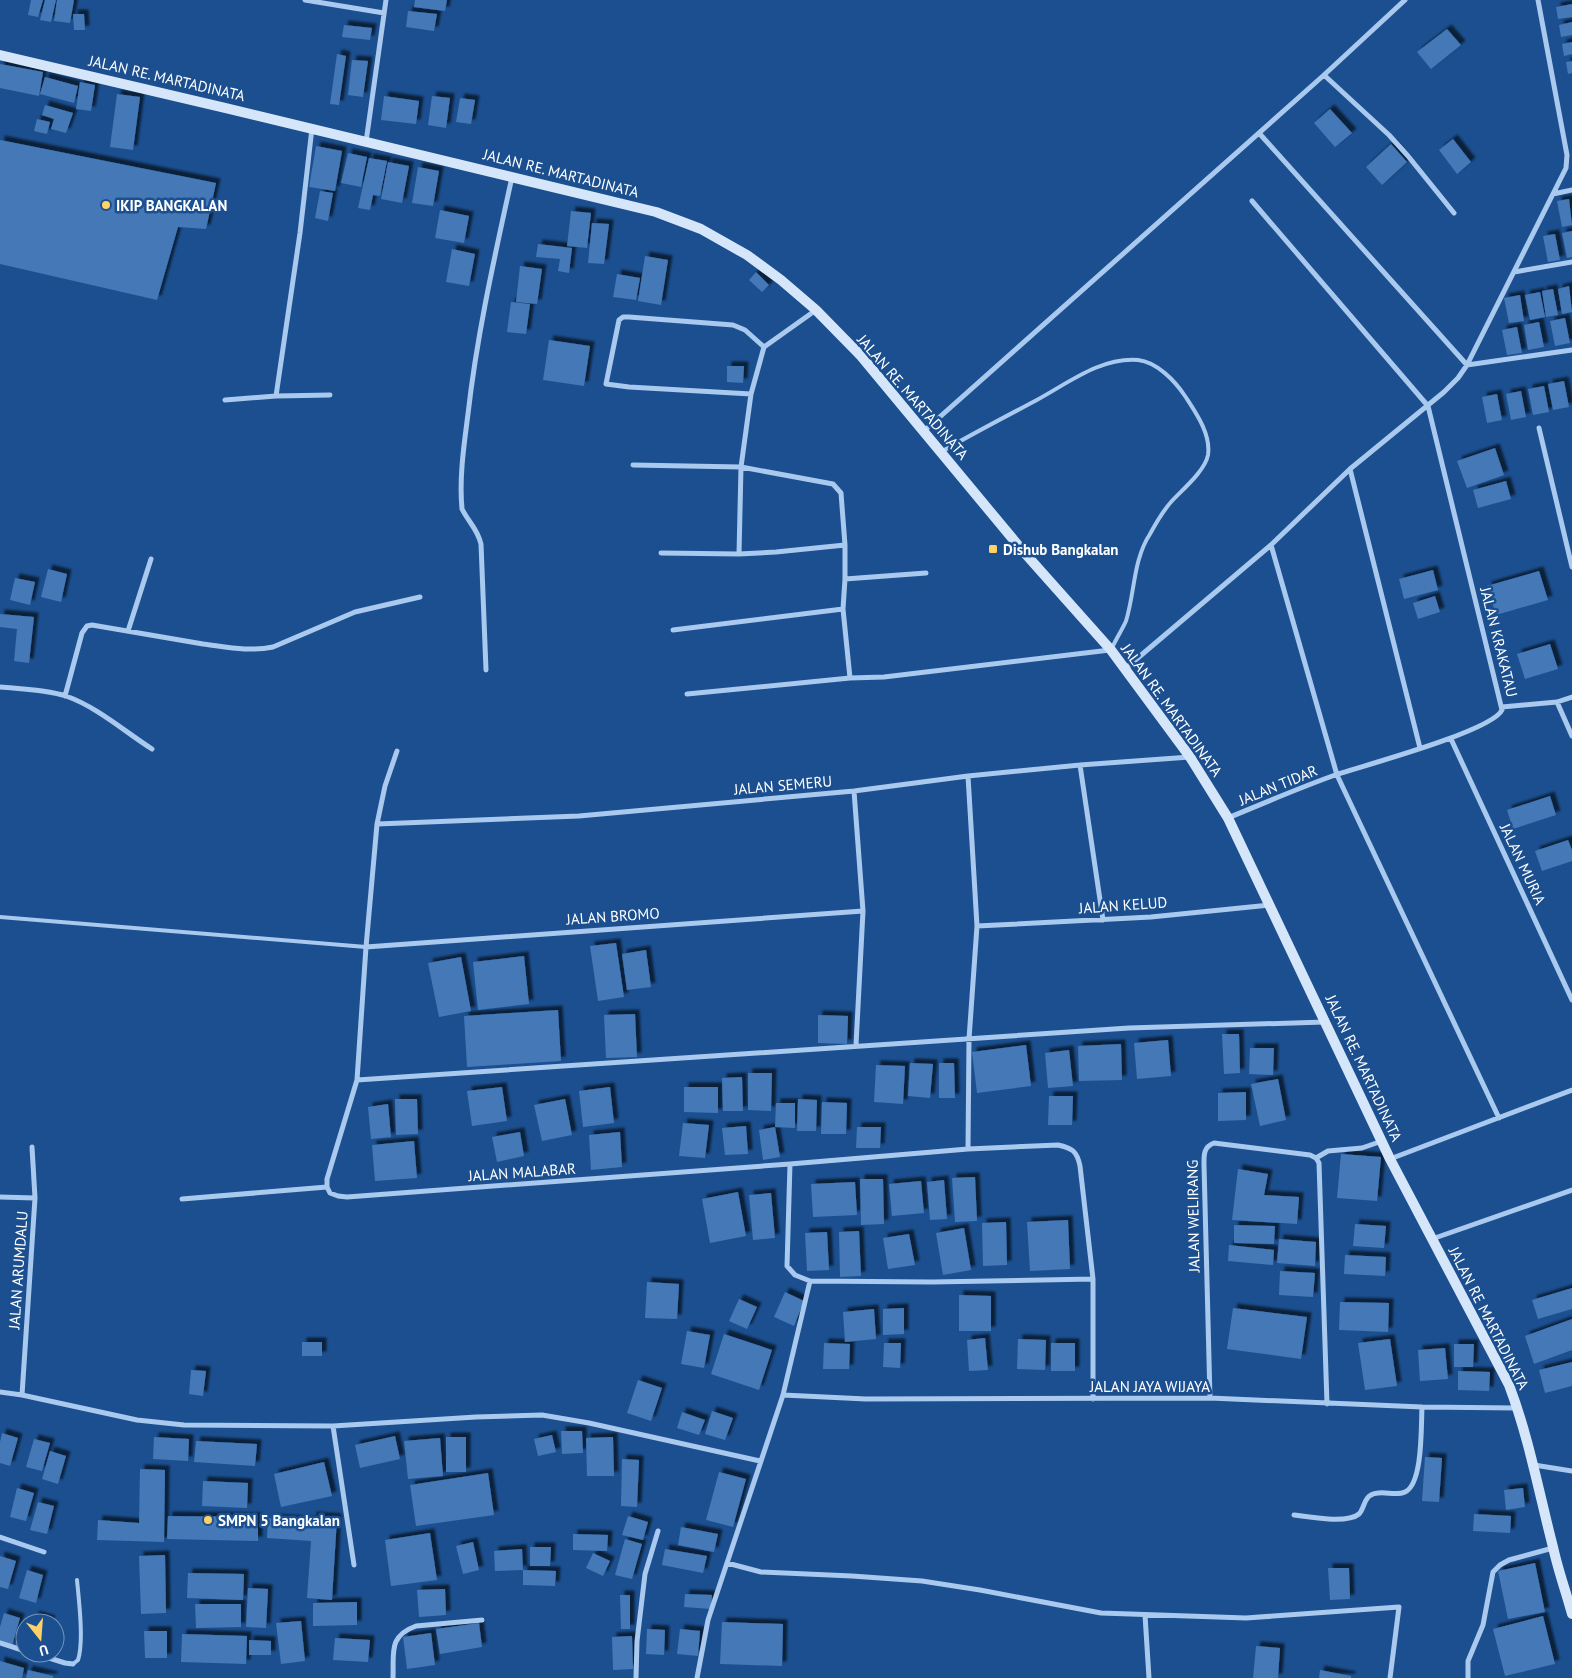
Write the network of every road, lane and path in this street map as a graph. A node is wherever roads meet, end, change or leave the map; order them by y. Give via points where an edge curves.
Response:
1 (305, 0) edge
2 (386, 0) edge
3 (1404, 0) edge
4 (1538, 0) edge
5 (384, 13) junction
6 (0, 55) edge
7 (1324, 75) junction
8 (312, 127) junction
9 (1258, 133) junction
10 (366, 142) junction
11 (512, 177) junction
12 (1572, 190) edge
13 (1553, 194) junction
14 (1252, 201) dead end
15 (1454, 213) dead end
16 (1572, 262) edge
17 (1514, 272) junction
18 (816, 310) junction
19 (764, 347) junction
20 (1572, 350) edge
21 (1467, 365) junction
22 (751, 394) junction
23 (330, 395) dead end
24 (276, 396) junction
25 (225, 400) dead end
26 (1428, 406) junction
27 (1539, 428) dead end
28 (924, 431) junction
29 (941, 452) junction
30 (633, 465) dead end
31 (741, 467) junction
32 (1350, 469) junction
33 (845, 545) junction
34 (1271, 545) junction
35 (661, 553) dead end
36 (739, 554) junction
37 (151, 560) dead end
38 (1572, 567) edge
39 (926, 573) dead end
40 (845, 579) junction
41 (420, 597) dead end
42 (843, 609) junction
43 (673, 630) dead end
44 (128, 631) junction
45 (1111, 650) junction
46 (1126, 668) junction
47 (486, 670) dead end
48 (850, 678) junction
49 (0, 687) edge
50 (687, 694) dead end
51 (65, 696) junction
52 (1572, 697) edge
53 (1557, 702) junction
54 (1502, 707) junction
55 (1572, 736) edge
56 (1451, 739) junction
57 (1420, 748) junction
58 (152, 749) dead end
59 (397, 751) dead end
60 (1190, 757) junction
61 (1080, 765) junction
62 (1337, 775) junction
63 (968, 776) junction
64 (854, 791) junction
65 (1228, 818) junction
66 (377, 824) junction
67 (1270, 905) junction
68 (863, 911) junction
69 (0, 917) edge
70 (1103, 920) junction
71 (977, 926) junction
72 (366, 947) junction
73 (1572, 1000) edge
74 (1325, 1022) junction
75 (969, 1039) junction
76 (856, 1046) junction
77 (357, 1080) junction
78 (1572, 1090) edge
79 (1499, 1118) junction
80 (1382, 1141) junction
81 (32, 1147) dead end
82 (968, 1149) junction
83 (1316, 1158) junction
84 (1390, 1159) junction
85 (790, 1164) junction
86 (327, 1187) junction
87 (1572, 1190) edge
88 (0, 1197) edge
89 (35, 1198) junction
90 (182, 1199) dead end
91 (1431, 1239) junction
92 (1093, 1279) junction
93 (810, 1281) junction
94 (0, 1392) edge
95 (22, 1395) junction
96 (783, 1395) junction
97 (1092, 1398) junction
98 (1210, 1398) junction
99 (1327, 1404) junction
100 (1422, 1407) junction
101 (1517, 1408) junction
102 (333, 1426) junction
103 (760, 1462) junction
104 (1534, 1466) junction
105 (1572, 1472) edge
106 (1294, 1515) dead end
107 (658, 1531) dead end
108 (0, 1537) edge
109 (1553, 1548) junction
110 (44, 1552) dead end
111 (726, 1563) junction
112 (354, 1565) dead end
113 (77, 1580) dead end
114 (1572, 1614) edge
115 (1145, 1615) junction
116 (482, 1620) dead end
117 (0, 1643) edge
118 (15, 1648) edge
119 (65, 1663) edge
120 (74, 1664) joint
121 (393, 1678) edge
122 (636, 1678) edge
123 (697, 1678) edge
124 (1149, 1678) edge
125 (1390, 1678) edge
126 (1468, 1678) edge

1 - 5 street
2 - 5 street
3 - 7 street
4 - 13 street via 1567,155 1566,168
5 - 10 street
6 - 8 main road, JALAN RE. MARTADINATA
7 - 9 street
7 - 15 street via 1401,149
8 - 10 main road, JALAN RE. MARTADINATA
8 - 24 street
9 - 21 street
9 - 28 street
10 - 11 main road, JALAN RE. MARTADINATA
11 - 18 main road, JALAN RE. MARTADINATA via 656,212 701,229 747,255
11 - 47 street via 472,381 463,455 462,509 478,531 481,544
12 - 13 street
13 - 17 street
14 - 26 street
16 - 17 street
17 - 21 street
18 - 19 street
18 - 28 main road, JALAN RE. MARTADINATA via 861,356
19 - 22 street
19 - 22 street via 745,330 733,326 629,317 619,320 606,384
20 - 21 street
21 - 26 street
22 - 31 street
23 - 24 street
24 - 25 street
26 - 32 street
26 - 54 street, JALAN KRAKATAU
27 - 38 street
28 - 29 main road, JALAN RE. MARTADINATA
29 - 45 main road, JALAN RE. MARTADINATA
29 - 45 lane via 1096,367 1120,360 1141,360 1162,370 1181,390 1206,435 1208,452 1143,546 1125,622
30 - 31 street
31 - 33 street via 836,486 841,493
31 - 36 street
32 - 34 street
32 - 57 street
33 - 36 street
33 - 40 street
34 - 46 street
34 - 62 street
35 - 36 street
37 - 44 street
39 - 40 street
40 - 42 street
41 - 44 street via 355,612 260,650
42 - 43 street
42 - 48 street
44 - 51 street via 92,625 84,629
45 - 46 main road, JALAN RE. MARTADINATA
45 - 48 street via 884,677
46 - 60 main road, JALAN RE. MARTADINATA
48 - 50 street
49 - 51 street
51 - 58 street via 92,708
52 - 53 street
53 - 54 street
53 - 55 street
54 - 56 street, JALAN KRAKATAU via 1500,714 1493,719
56 - 57 street, JALAN KRAKATAU
56 - 73 street, JALAN MURIA
57 - 62 street, JALAN KRAKATAU
59 - 66 street
60 - 61 street, JALAN SEMERU
60 - 65 main road, JALAN RE. MARTADINATA
61 - 63 street, JALAN SEMERU
61 - 70 street
62 - 65 street, JALAN TIDAR
62 - 79 street
63 - 64 street, JALAN SEMERU
63 - 71 street
64 - 66 street, JALAN SEMERU via 579,816
64 - 68 street
65 - 67 main road, JALAN RE. MARTADINATA
66 - 72 street
67 - 70 street, JALAN KELUD
67 - 74 main road, JALAN RE. MARTADINATA
68 - 72 street, JALAN BROMO
68 - 76 street
69 - 72 lane
70 - 71 street, JALAN KELUD
71 - 75 street
72 - 77 street
74 - 75 street via 1129,1028
74 - 80 main road, JALAN RE. MARTADINATA
75 - 76 street
75 - 82 street
76 - 77 street
77 - 86 street via 336,1145
78 - 79 street
79 - 84 street
80 - 83 street via 1362,1148 1328,1151
80 - 84 main road, JALAN RE. MARTADINATA
81 - 89 street, JALAN ARUMDALU
82 - 85 street, JALAN MALABAR
82 - 92 street, JALAN MALABAR via 1058,1145 1075,1151 1080,1166
83 - 98 street, JALAN WELIRANG via 1214,1143 1206,1149
83 - 99 street via 1319,1163
84 - 91 main road, JALAN RE. MARTADINATA
85 - 86 street, JALAN MALABAR via 347,1197 330,1193
85 - 93 street via 787,1266 794,1275
86 - 90 street
87 - 91 street
88 - 89 street
89 - 95 street, JALAN ARUMDALU
91 - 101 main road, JALAN RE MARTADINATA
92 - 93 street
92 - 97 street
93 - 96 street
94 - 95 street
95 - 102 street via 137,1420 184,1425
96 - 97 street, JALAN JAYA WIJAYA via 866,1399
96 - 103 street
97 - 98 street, JALAN JAYA WIJAYA
98 - 99 street, JALAN JAYA WIJAYA
99 - 100 street, JALAN JAYA WIJAYA
100 - 101 street, JALAN JAYA WIJAYA
100 - 106 street via 1418,1469 1409,1490 1402,1494 1372,1494 1360,1513 1353,1517 1323,1519
101 - 104 main road, JALAN RE MARTADINATA
102 - 103 street via 542,1416 589,1423
102 - 112 street
103 - 111 street
104 - 105 street
104 - 109 main road, JALAN RE MARTADINATA
107 - 122 street via 645,1574
108 - 110 street
109 - 114 main road, JALAN RE MARTADINATA
109 - 126 street via 1509,1560 1493,1572 1483,1625 1468,1661
111 - 115 street via 761,1572 922,1581 1101,1613
111 - 123 street via 708,1620
113 - 120 lane via 80,1651
115 - 124 street
115 - 125 street via 1246,1618 1399,1607
116 - 121 street via 407,1629 398,1635 394,1646
117 - 118 street
119 - 120 street

